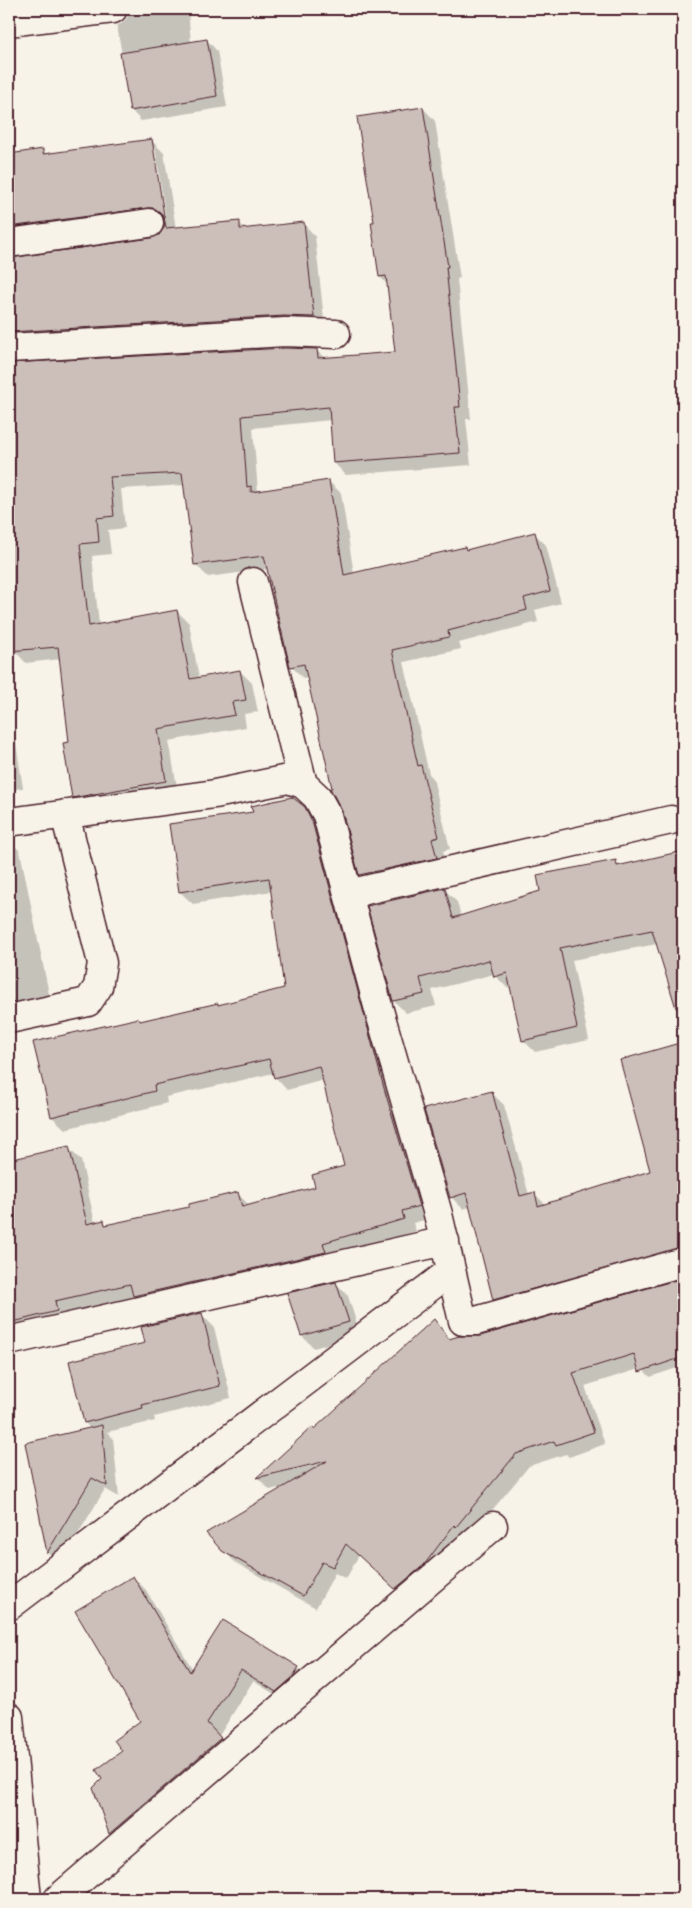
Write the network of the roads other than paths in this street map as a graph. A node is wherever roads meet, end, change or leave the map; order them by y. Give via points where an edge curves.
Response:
1 (113, 9) edge
2 (9, 22) edge
3 (149, 223) dead end
4 (9, 242) edge
5 (336, 334) dead end
6 (9, 348) edge
7 (253, 582) dead end
8 (303, 784) junction
9 (65, 814) junction
10 (670, 820) dead end
11 (9, 822) edge
12 (348, 894) junction
13 (9, 1019) edge
14 (445, 1241) junction
15 (683, 1262) edge
16 (451, 1271) junction
17 (9, 1341) edge
18 (493, 1526) dead end
19 (9, 1606) edge
20 (9, 1717) edge
21 (27, 1899) edge
22 (58, 1899) edge

1 - 2 street
3 - 4 street
5 - 6 street via 285,332
7 - 8 street
8 - 9 street via 288,778 215,794
8 - 12 street via 317,797 327,815
9 - 11 street
9 - 13 street via 102,963 98,987 88,1002
10 - 12 street
12 - 14 street
14 - 16 street
14 - 17 street
15 - 16 street via 470,1321 463,1321
16 - 19 street
18 - 22 street
20 - 21 street

